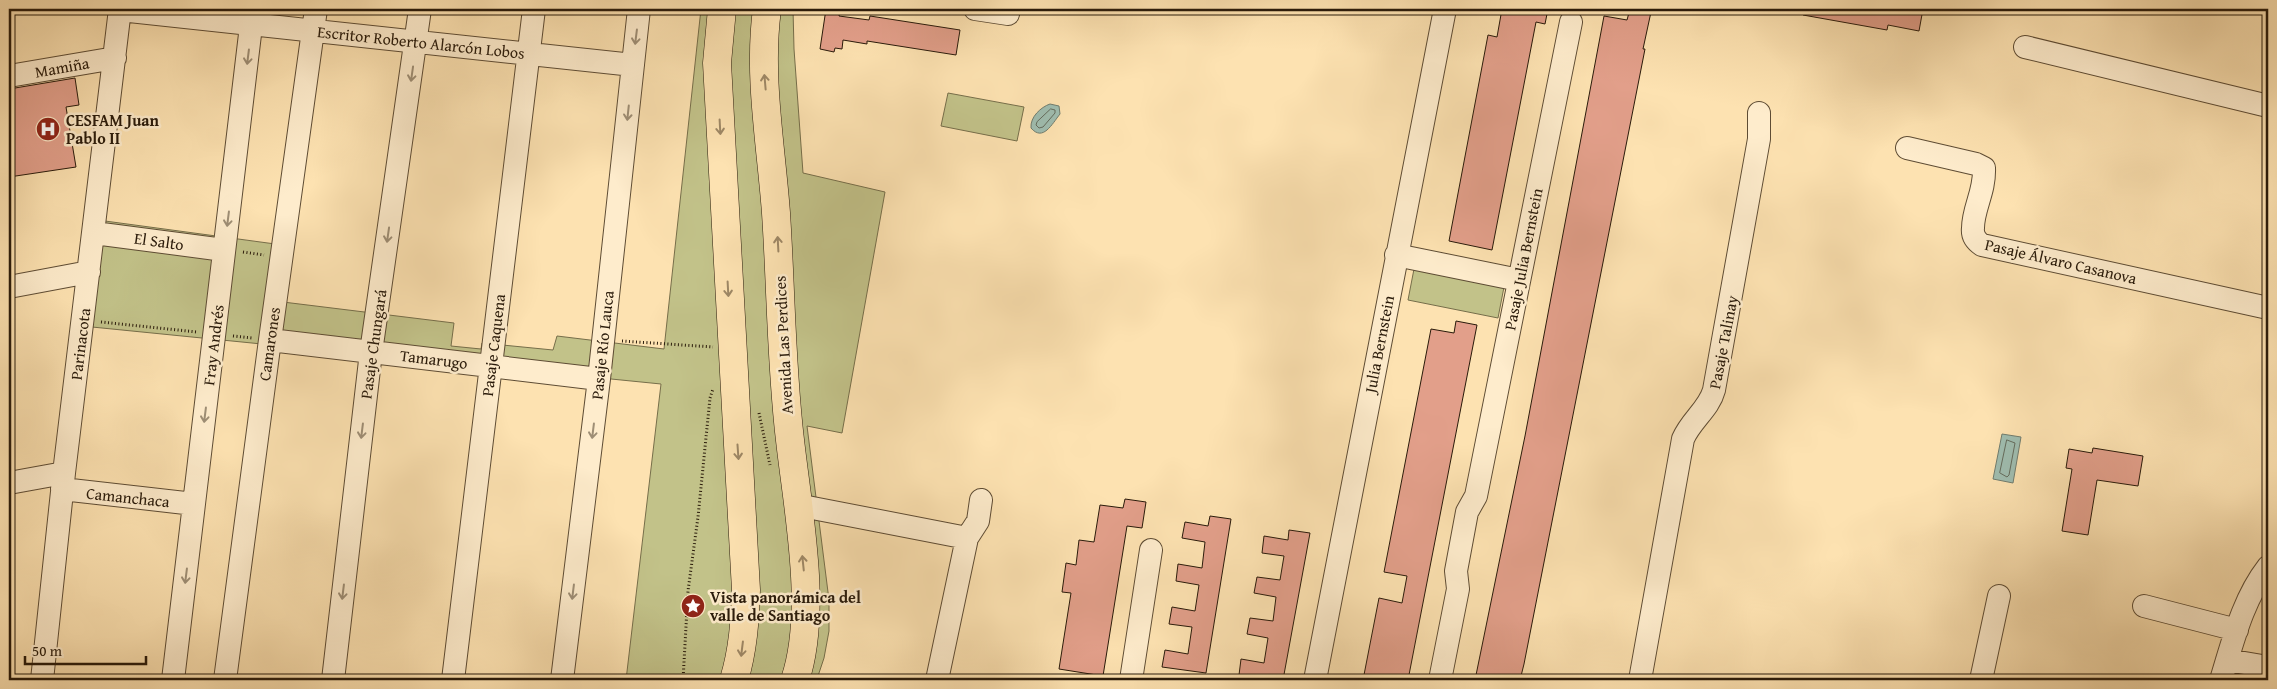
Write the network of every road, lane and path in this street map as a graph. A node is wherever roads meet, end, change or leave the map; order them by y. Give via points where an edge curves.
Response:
1 (120, 9) edge
2 (420, 9) edge
3 (534, 9) edge
4 (639, 9) edge
5 (722, 9) edge
6 (767, 9) edge
7 (974, 9) edge
8 (1010, 9) edge
9 (1445, 9) edge
10 (252, 16) edge
11 (315, 19) edge
12 (1571, 22) dead end
13 (416, 41) junction
14 (2025, 47) dead end
15 (529, 54) junction
16 (115, 58) junction
17 (633, 65) junction
18 (9, 76) edge
19 (2268, 106) edge
20 (1759, 113) dead end
21 (1907, 148) dead end
22 (94, 233) junction
23 (224, 250) junction
24 (1396, 255) junction
25 (282, 257) junction
26 (89, 272) junction
27 (1519, 280) junction
28 (9, 286) edge
29 (2268, 308) edge
30 (83, 320) junction
31 (214, 334) junction
32 (603, 339) junction
33 (270, 340) junction
34 (371, 352) junction
35 (732, 357) junction
36 (491, 366) junction
37 (599, 379) junction
38 (63, 481) junction
39 (9, 483) edge
40 (981, 500) dead end
41 (194, 504) junction
42 (797, 505) junction
43 (966, 538) junction
44 (1151, 550) dead end
45 (2268, 567) edge
46 (2000, 596) dead end
47 (2144, 606) dead end
48 (2237, 630) junction
49 (2268, 666) edge
50 (2224, 670) edge
51 (42, 680) edge
52 (173, 680) edge
53 (225, 680) edge
54 (333, 680) edge
55 (452, 680) edge
56 (562, 680) edge
57 (683, 680) edge
58 (734, 680) edge
59 (795, 680) edge
60 (938, 680) edge
61 (1131, 680) edge
62 (1315, 680) edge
63 (1440, 680) edge
64 (1640, 680) edge
65 (1981, 680) edge

1 - 10 street, Escritor Roberto Alarcón Lobos
1 - 16 street, Parinacota
2 - 13 street, Pasaje Chungará
3 - 15 street, Pasaje Caquena
4 -> 17 street, Pasaje Río Lauca
5 -> 35 main road via 717,63
42 -> 6 main road, Avenida Las Perdices via 788,424 763,55
7 - 8 street via 1008,14
9 - 24 street, Julia Bernstein
10 - 11 street, Escritor Roberto Alarcón Lobos
10 -> 23 street, Fray Andrés
11 - 13 street, Escritor Roberto Alarcón Lobos
11 - 25 street, Camarones
12 - 27 street, Pasaje Julia Bernstein
13 - 15 street, Escritor Roberto Alarcón Lobos
13 -> 34 street, Pasaje Chungará
14 - 19 street
15 - 17 street, Escritor Roberto Alarcón Lobos
15 - 36 street, Pasaje Caquena
16 - 18 street, Mamiña
16 - 22 street, Parinacota
17 -> 32 street, Pasaje Río Lauca
20 - 64 street, Pasaje Talinay via 1759,139 1714,390 1711,402 1690,426 1684,439
21 - 29 street, Pasaje Álvaro Casanova via 1984,168 1985,182 1973,228 1975,239 1982,246
22 - 23 street, El Salto
22 - 26 street, Parinacota
23 - 25 path
23 - 31 street, Fray Andrés
24 - 27 street
24 - 62 street, Julia Bernstein
25 - 33 street, Camarones
26 - 28 street
26 - 30 street, Parinacota
27 - 63 street, Pasaje Julia Bernstein via 1476,496 1478,513 1467,572 1458,589
30 - 31 path
30 - 38 street, Parinacota
31 - 33 path
31 -> 41 street, Fray Andrés
32 - 35 path
32 - 37 street, Pasaje Río Lauca
33 - 34 street, Tamarugo
33 - 53 street, Camarones
34 - 36 street, Tamarugo
34 -> 54 street, Pasaje Chungará
35 - 57 path via 710,398 688,591
35 -> 58 main road via 746,590 741,657
36 - 37 street, Tamarugo
36 - 55 street, Pasaje Caquena
37 -> 56 street, Pasaje Río Lauca
38 - 39 street, Camanchaca
38 - 41 street, Camanchaca
38 - 51 street, Parinacota
40 - 43 street via 978,521
41 -> 52 street, Fray Andrés
42 - 43 street
59 -> 42 main road, Avenida Las Perdices via 803,648 806,612
43 - 60 street
44 - 61 street
45 - 48 street via 2255,584
46 - 65 street
47 - 48 street
48 - 50 street
49 - 50 street

